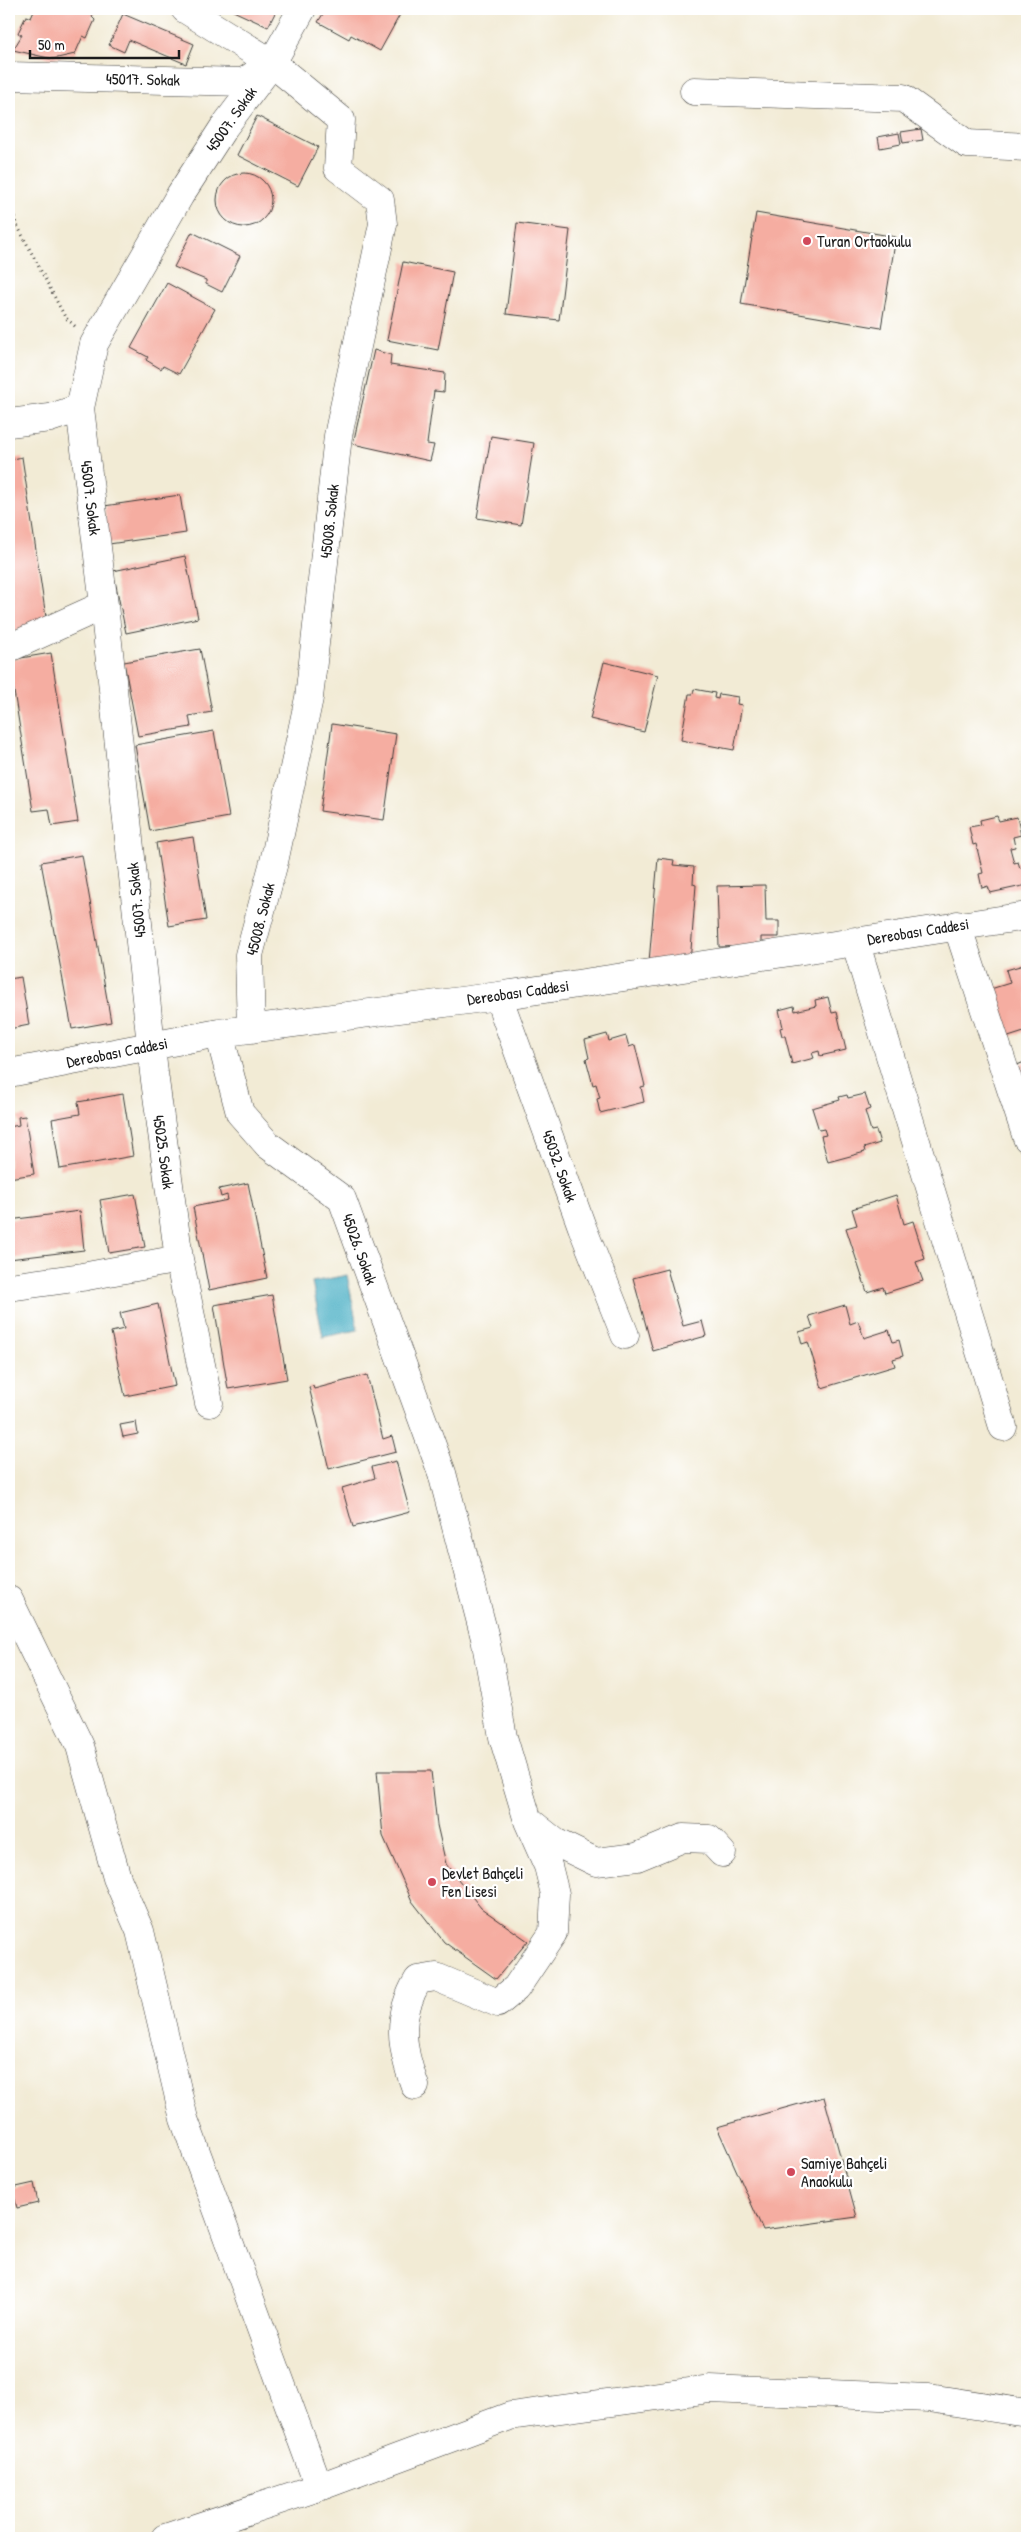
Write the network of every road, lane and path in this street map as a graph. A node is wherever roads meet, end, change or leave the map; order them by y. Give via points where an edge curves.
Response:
1 (185, 9) edge
2 (302, 9) edge
3 (272, 63) junction
4 (9, 76) edge
5 (694, 91) dead end
6 (1027, 147) edge
7 (9, 187) edge
8 (94, 344) junction
9 (80, 408) junction
10 (9, 423) edge
11 (104, 605) junction
12 (9, 648) edge
13 (1027, 916) edge
14 (957, 925) junction
15 (855, 941) junction
16 (498, 996) junction
17 (250, 1029) junction
18 (219, 1033) junction
19 (152, 1045) junction
20 (9, 1074) edge
21 (1027, 1138) edge
22 (179, 1259) junction
23 (9, 1287) edge
24 (625, 1335) dead end
25 (209, 1403) dead end
26 (1004, 1427) dead end
27 (9, 1600) edge
28 (528, 1820) junction
29 (722, 1853) dead end
30 (415, 2086) dead end
31 (1027, 2412) edge
32 (319, 2487) junction
33 (165, 2538) edge

1 - 3 street
2 - 3 street, 45007. Sokak
3 - 4 street, 45017. Sokak via 244,82
3 - 8 street, 45007. Sokak via 224,127 180,195
3 - 17 street, 45008. Sokak via 341,120 338,168 380,200 383,224 338,436 309,698 274,862 249,955
5 - 6 street via 902,98 967,144
7 - 8 path via 17,224 49,289 66,317
8 - 9 street, 45007. Sokak
9 - 10 street via 50,418
9 - 11 street, 45007. Sokak
11 - 12 street
11 - 19 street, 45007. Sokak
13 - 14 street, Dereobası Caddesi
14 - 15 street, Dereobası Caddesi
14 - 21 street
15 - 16 street, Dereobası Caddesi
15 - 26 street
16 - 17 street, Dereobası Caddesi
16 - 24 street, 45032. Sokak
17 - 18 street, Dereobası Caddesi
18 - 19 street, Dereobası Caddesi
18 - 28 street, 45026. Sokak via 240,1113 268,1145 342,1199 442,1473 485,1638 502,1736
19 - 20 street, Dereobası Caddesi
19 - 22 street, 45025. Sokak
22 - 23 street
22 - 25 street, 45025. Sokak
27 - 32 street via 80,1746 117,1878 140,1931 184,2119
28 - 29 street via 555,1842 596,1862 637,1857 683,1838 709,1838
28 - 30 street, 45026. Sokak via 548,1866 554,1894 553,1933 516,1988 498,2003 436,1977 418,1980 407,1998 402,2017 405,2059
31 - 32 street via 929,2398 710,2389 510,2416
32 - 33 street

